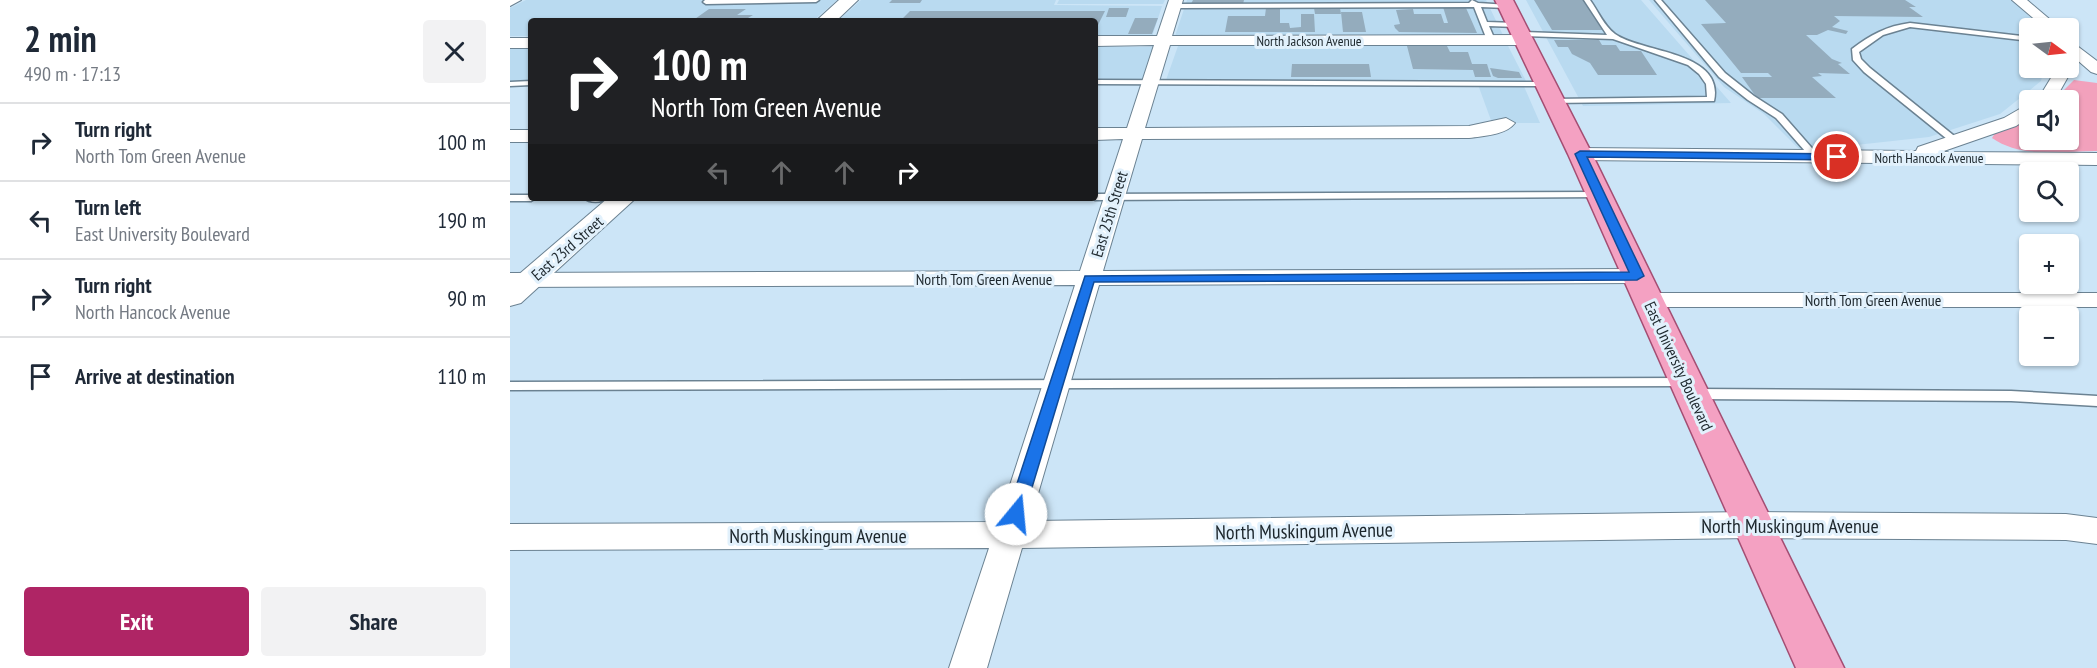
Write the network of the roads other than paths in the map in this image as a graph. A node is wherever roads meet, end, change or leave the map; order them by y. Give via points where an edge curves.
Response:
1 (709, 0) edge
2 (816, 0) edge
3 (849, 0) edge
4 (1279, 0) edge
5 (1314, 0) edge
6 (1364, 0) edge
7 (1468, 0) edge
8 (1587, 0) edge
9 (1658, 0) edge
10 (2019, 0) edge
11 (736, 1) edge
12 (760, 1) edge
13 (1301, 1) edge
14 (1175, 3) edge
15 (1477, 5) junction
16 (1480, 14) junction
17 (828, 18) edge
18 (2041, 18) edge
19 (1514, 20) edge
20 (1485, 24) junction
21 (1612, 37) junction
22 (2019, 38) edge
23 (1491, 40) junction
24 (1098, 41) edge
25 (1163, 41) junction
26 (510, 43) edge
27 (528, 43) edge
28 (2079, 53) edge
29 (2097, 69) edge
30 (1098, 82) edge
31 (1150, 82) junction
32 (510, 84) edge
33 (528, 84) edge
34 (1549, 92) junction
35 (2019, 116) edge
36 (1506, 123) dead end
37 (1098, 134) edge
38 (1134, 134) junction
39 (510, 136) edge
40 (528, 136) edge
41 (1955, 141) junction
42 (1580, 154) junction
43 (1815, 157) junction
44 (1901, 158) junction
45 (2097, 159) edge
46 (1600, 195) junction
47 (1105, 197) edge
48 (510, 198) edge
49 (528, 198) edge
50 (619, 201) edge
51 (1089, 279) junction
52 (517, 286) edge
53 (1643, 288) junction
54 (2097, 300) edge
55 (1056, 385) junction
56 (510, 386) edge
57 (1689, 388) junction
58 (2097, 401) edge
59 (1752, 525) junction
60 (2097, 531) edge
61 (1009, 535) junction
62 (510, 537) edge
63 (968, 668) edge
64 (1820, 668) edge

1 - 11 lane via 706,2
2 - 12 lane
3 - 17 street
4 - 13 lane
5 - 13 lane
6 - 13 lane
7 - 15 lane
8 - 21 lane
9 - 43 lane via 1722,75 1779,116
10 - 18 street
11 - 12 lane
14 - 15 lane
14 - 25 street, East 25th Street
15 - 16 lane
15 - 19 lane
16 - 19 lane
16 - 20 lane
19 - 20 lane
19 - 21 lane
19 - 23 street, North Jackson Avenue
19 - 34 main road, East University Boulevard
20 - 23 lane
21 - 34 lane via 1685,60 1706,76 1713,88 1711,99
22 - 41 lane via 1910,25 1891,27 1855,51 1857,60 1867,70
23 - 25 street, North Jackson Avenue
24 - 25 street, North Jackson Avenue
25 - 31 street, East 25th Street
26 - 27 street
28 - 29 street
30 - 31 lane
31 - 34 lane
31 - 38 street, East 25th Street
32 - 33 lane
34 - 42 main road, East University Boulevard
35 - 41 street
36 - 38 street via 1469,132
37 - 38 street
38 - 47 street, East 25th Street
39 - 40 street
41 - 44 street
42 - 43 street, North Hancock Avenue
42 - 46 main road, East University Boulevard
43 - 44 street, North Hancock Avenue
44 - 45 street, North Hancock Avenue
46 - 47 lane
46 - 53 main road, East University Boulevard
47 - 51 street, East 25th Street
48 - 49 lane
50 - 52 street, East 23rd Street
51 - 52 street, North Tom Green Avenue
51 - 53 street, North Tom Green Avenue
51 - 55 street, East 25th Street
53 - 54 street, North Tom Green Avenue
53 - 57 main road, East University Boulevard
55 - 56 lane
55 - 57 lane
55 - 61 street, East 25th Street
57 - 58 lane
57 - 59 main road, East University Boulevard
59 - 60 street, North Muskingum Avenue
59 - 61 street, North Muskingum Avenue
59 - 64 main road, East University Boulevard
61 - 62 street, North Muskingum Avenue
61 - 63 street, East 25th Street

